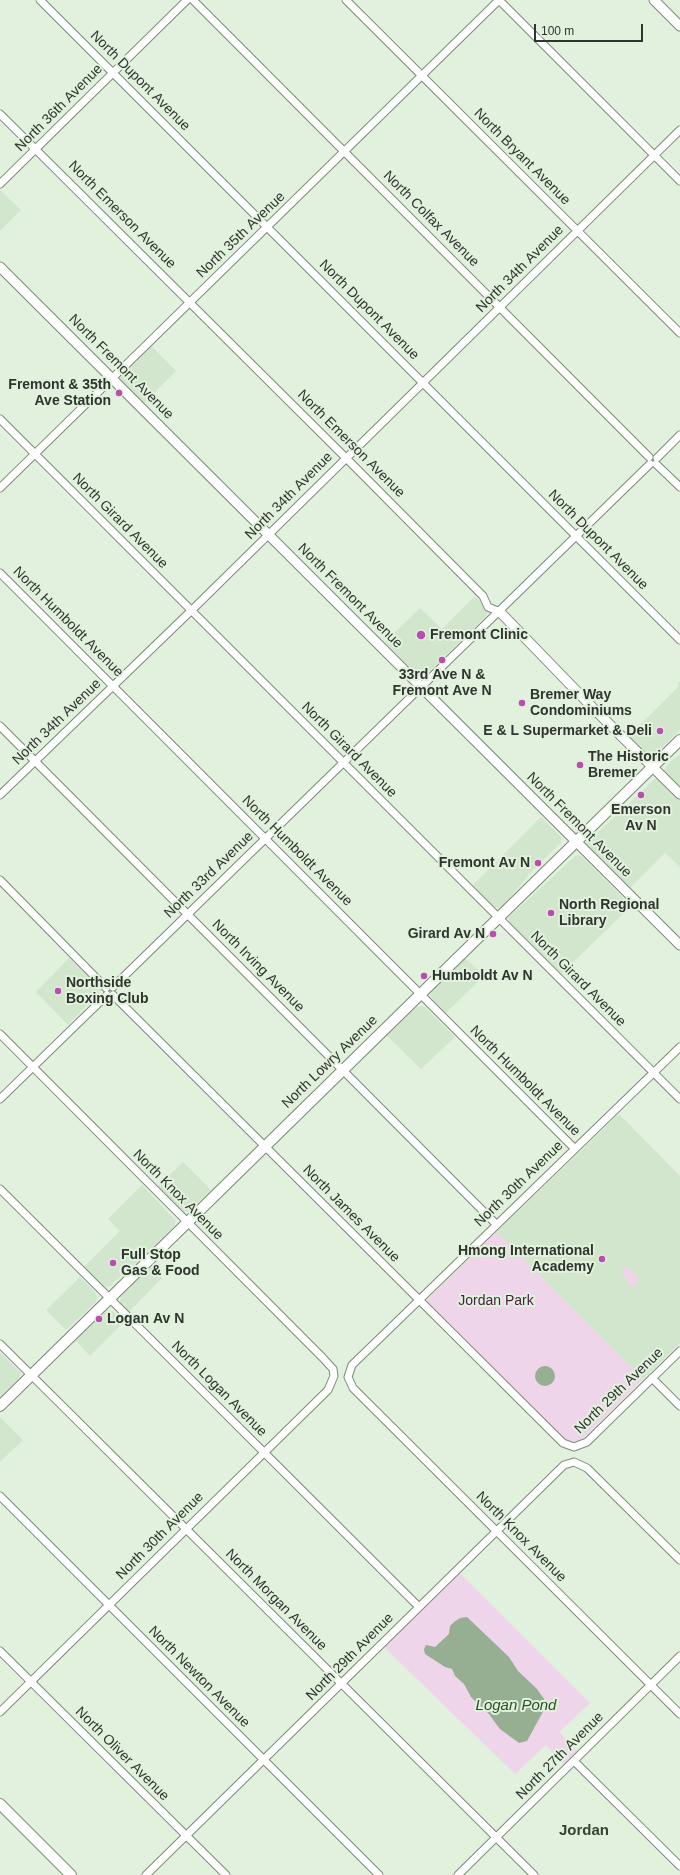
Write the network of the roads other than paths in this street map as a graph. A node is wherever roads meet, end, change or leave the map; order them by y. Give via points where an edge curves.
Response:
1 (40, 0) edge
2 (187, 0) edge
3 (193, 0) edge
4 (346, 0) edge
5 (499, 0) edge
6 (654, 0) edge
7 (680, 26) edge
8 (113, 73) junction
9 (422, 76) junction
10 (0, 114) edge
11 (680, 130) edge
12 (35, 149) junction
13 (345, 151) junction
14 (654, 155) junction
15 (680, 181) edge
16 (0, 184) edge
17 (268, 228) junction
18 (577, 231) junction
19 (0, 266) edge
20 (190, 303) junction
21 (500, 308) junction
22 (680, 333) edge
23 (113, 379) junction
24 (423, 383) junction
25 (0, 419) edge
26 (680, 435) edge
27 (35, 454) junction
28 (346, 458) junction
29 (653, 461) junction
30 (680, 487) edge
31 (0, 488) edge
32 (269, 534) junction
33 (577, 536) junction
34 (0, 573) edge
35 (191, 610) junction
36 (500, 612) junction
37 (680, 640) edge
38 (113, 686) junction
39 (421, 688) junction
40 (0, 726) edge
41 (680, 740) edge
42 (35, 761) junction
43 (344, 763) junction
44 (652, 767) junction
45 (680, 794) edge
46 (0, 795) edge
47 (266, 839) junction
48 (575, 842) junction
49 (0, 880) edge
50 (188, 914) junction
51 (498, 919) junction
52 (680, 945) edge
53 (110, 991) junction
54 (420, 994) junction
55 (0, 1034) edge
56 (680, 1047) edge
57 (33, 1067) junction
58 (342, 1070) junction
59 (653, 1073) junction
60 (0, 1099) edge
61 (680, 1099) edge
62 (264, 1146) junction
63 (574, 1148) junction
64 (0, 1189) edge
65 (187, 1223) junction
66 (496, 1224) junction
67 (109, 1299) junction
68 (418, 1300) junction
69 (0, 1344) edge
70 (680, 1351) edge
71 (31, 1375) junction
72 (334, 1376) joint
73 (348, 1377) joint
74 (652, 1378) junction
75 (0, 1406) edge
76 (680, 1406) edge
77 (574, 1447) joint
78 (264, 1452) junction
79 (0, 1496) edge
80 (186, 1528) junction
81 (496, 1531) junction
82 (680, 1560) edge
83 (109, 1605) junction
84 (419, 1607) junction
85 (0, 1651) edge
86 (680, 1656) edge
87 (31, 1682) junction
88 (341, 1683) junction
89 (651, 1685) junction
90 (0, 1712) edge
91 (680, 1714) edge
92 (264, 1760) junction
93 (574, 1761) junction
94 (0, 1804) edge
95 (186, 1836) junction
96 (496, 1838) junction
97 (680, 1866) edge
98 (71, 1875) edge
99 (146, 1875) edge
100 (226, 1875) edge
101 (379, 1875) edge
102 (458, 1875) edge
103 (534, 1875) edge

1 - 8 street, North Dupont Avenue
2 - 8 street, North 36th Avenue
3 - 13 street, North Colfax Avenue
4 - 9 street, North Bryant Avenue
5 - 9 street, North 35th Avenue
5 - 14 street
6 - 7 street
8 - 12 street, North 36th Avenue
8 - 17 street, North Dupont Avenue
9 - 13 street, North 35th Avenue
9 - 18 street, North Bryant Avenue
10 - 12 street, North Emerson Avenue
11 - 14 street, North 34th Avenue
12 - 16 street, North 36th Avenue
12 - 20 street, North Emerson Avenue
13 - 17 street, North 35th Avenue
13 - 21 street, North Colfax Avenue
14 - 15 street
14 - 18 street, North 34th Avenue
17 - 20 street, North 35th Avenue
17 - 24 street, North Dupont Avenue
18 - 21 street, North 34th Avenue
18 - 22 street, North Bryant Avenue
19 - 23 street, North Fremont Avenue
20 - 23 street, North 35th Avenue
20 - 28 street, North Emerson Avenue
21 - 24 street, North 34th Avenue
21 - 29 street, North Colfax Avenue
23 - 27 street, North 35th Avenue
23 - 32 street, North Fremont Avenue
24 - 28 street, North 34th Avenue
24 - 33 street, North Dupont Avenue
25 - 27 street, North Girard Avenue
26 - 29 street, North 33rd Avenue
27 - 31 street, North 35th Avenue
27 - 35 street, North Girard Avenue
28 - 32 street, North 34th Avenue
28 - 36 street, North Emerson Avenue via 483,596 488,607
29 - 30 street, North Colfax Avenue
29 - 33 street, North 33rd Avenue
32 - 35 street, North 34th Avenue
32 - 39 street, North Fremont Avenue
33 - 36 street, North 33rd Avenue
33 - 37 street, North Dupont Avenue
34 - 38 street, North Humboldt Avenue
35 - 38 street, North 34th Avenue
35 - 43 street, North Girard Avenue
36 - 39 street, North 33rd Avenue
36 - 44 street, North Emerson Avenue
38 - 42 street, North 34th Avenue
38 - 47 street, North Humboldt Avenue
39 - 43 street, North 33rd Avenue
39 - 48 street, North Fremont Avenue
40 - 42 street, North Irving Avenue
41 - 44 main road, North Lowry Avenue
42 - 46 street, North 34th Avenue
42 - 50 street, North Irving Avenue
43 - 47 street, North 33rd Avenue
43 - 51 street, North Girard Avenue
44 - 45 street, North Emerson Avenue
44 - 48 main road, North Lowry Avenue
47 - 50 street, North 33rd Avenue
47 - 54 street, North Humboldt Avenue
48 - 51 main road, North Lowry Avenue
48 - 52 street, North Fremont Avenue
49 - 53 street, North James Avenue
50 - 53 street, North 33rd Avenue
50 - 58 street, North Irving Avenue
51 - 54 main road, North Lowry Avenue
51 - 59 street, North Girard Avenue
53 - 57 street, North 33rd Avenue
53 - 62 street, North James Avenue
54 - 58 main road, North Lowry Avenue
54 - 63 street, North Humboldt Avenue
55 - 57 street, North Knox Avenue
56 - 59 street, North 30th Avenue
57 - 60 street, North 33rd Avenue
57 - 65 street, North Knox Avenue
58 - 62 main road, North Lowry Avenue
58 - 66 street, North Irving Avenue
59 - 61 street, North Girard Avenue
59 - 63 street, North 30th Avenue
62 - 65 main road, North Lowry Avenue
62 - 68 street, North James Avenue
63 - 66 street, North 30th Avenue
64 - 67 street, North Logan Avenue
65 - 67 main road, North Lowry Avenue
65 - 72 street, North Knox Avenue via 329,1364
66 - 68 street, North 30th Avenue
67 - 71 main road, North Lowry Avenue
67 - 78 street, North Logan Avenue
68 - 73 street, North 30th Avenue via 352,1365
68 - 77 street, North James Avenue via 559,1440
69 - 71 street, North Morgan Avenue
70 - 74 street, North 29th Avenue
71 - 75 main road, North Lowry Avenue
71 - 80 street, North Morgan Avenue
72 - 78 street, North 30th Avenue via 328,1390
73 - 81 street, North Knox Avenue via 353,1388
74 - 76 street
74 - 77 street, North 29th Avenue via 592,1438
78 - 80 street, North 30th Avenue
78 - 84 street, North Logan Avenue
79 - 83 street, North Newton Avenue
80 - 83 street, North 30th Avenue
80 - 88 street, North Morgan Avenue
81 - 82 street, North 29th Avenue via 560,1468 574,1462 587,1468
81 - 84 street, North 29th Avenue
81 - 89 street, North Knox Avenue
83 - 87 street, North 30th Avenue
83 - 92 street, North Newton Avenue
84 - 88 street, North 29th Avenue
85 - 87 street, North Oliver Avenue
86 - 89 street, North 27th Avenue
87 - 90 street, North 30th Avenue
87 - 95 street, North Oliver Avenue
88 - 92 street, North 29th Avenue
88 - 96 street, North Morgan Avenue
89 - 91 street, North Knox Avenue
89 - 93 street, North 27th Avenue
92 - 95 street, North 29th Avenue
92 - 101 street, North Newton Avenue
93 - 96 street, North 27th Avenue
93 - 97 street
94 - 98 main road
95 - 99 street, North 29th Avenue
95 - 100 street, North Oliver Avenue
96 - 102 street, North 27th Avenue
96 - 103 street, North Morgan Avenue

